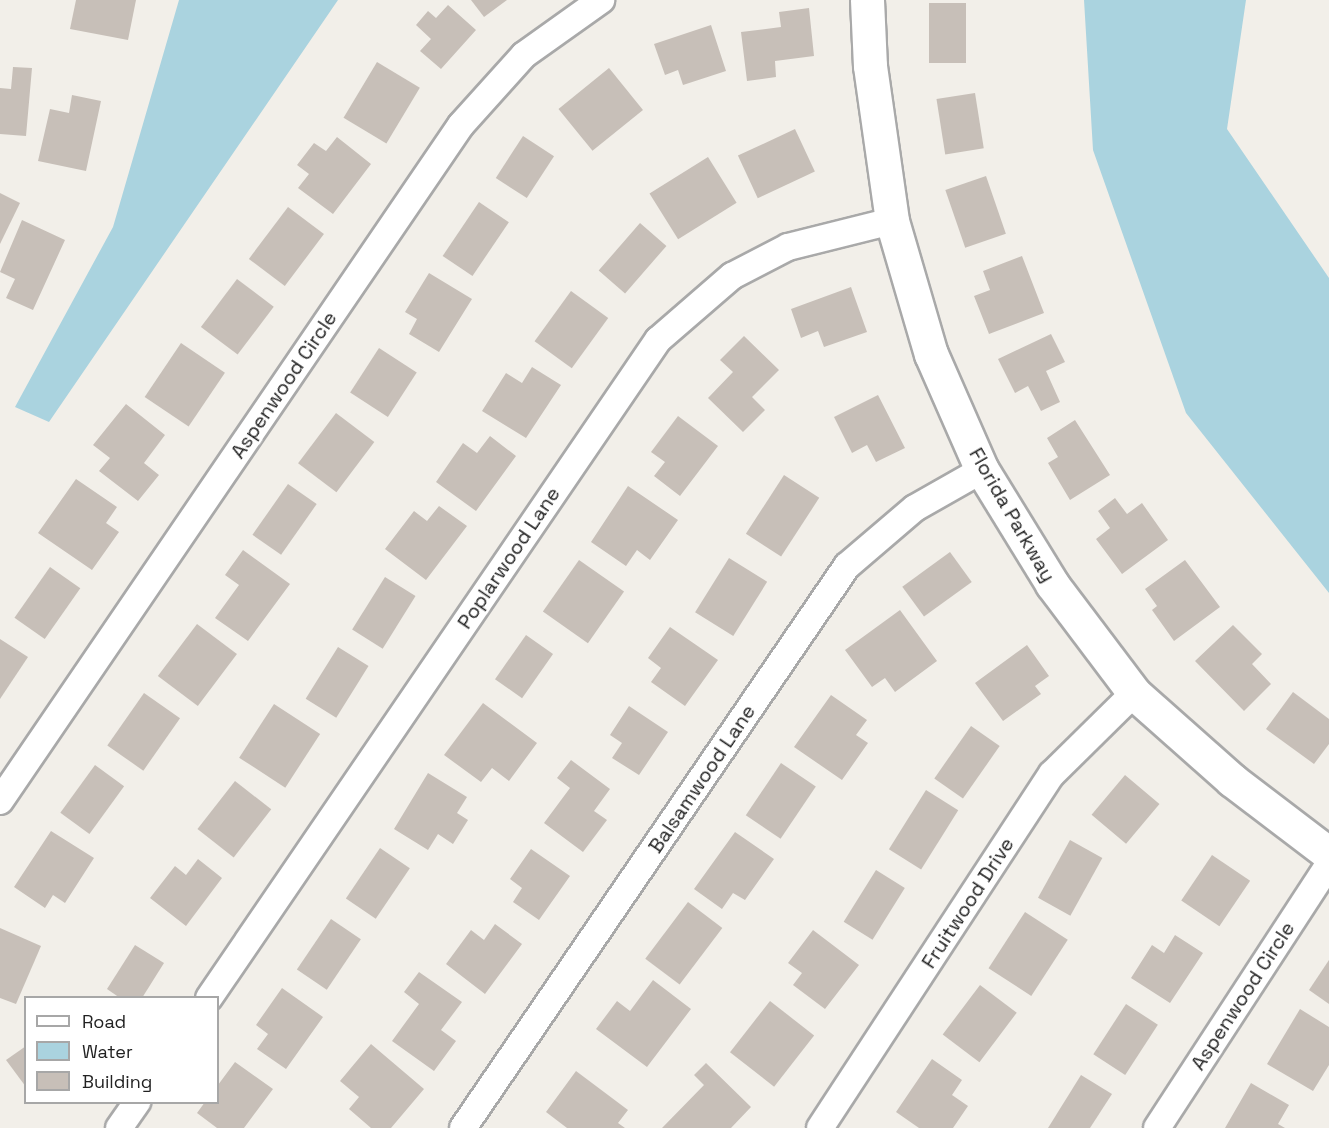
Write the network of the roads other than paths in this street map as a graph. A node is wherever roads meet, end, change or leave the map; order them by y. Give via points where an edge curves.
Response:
1 (602, 0) edge
2 (867, 0) edge
3 (892, 221) junction
4 (982, 470) junction
5 (1134, 693) junction
6 (0, 801) edge
7 (1329, 854) edge
8 (1329, 864) edge
9 (209, 996) edge
10 (136, 1104) edge
11 (468, 1126) edge
12 (119, 1128) edge
13 (820, 1128) edge
14 (1157, 1128) edge

1 - 6 street, Aspenwood Circle via 524,55 461,125
2 - 3 street, Florida Parkway via 870,66
3 - 4 street, Florida Parkway via 931,354
3 - 9 street, Poplarwood Lane via 788,247 732,276 658,340
4 - 5 street, Florida Parkway via 1052,584
4 - 11 street, Balsamwood Lane via 915,508 847,566
5 - 7 street, Florida Parkway via 1232,780
5 - 13 street, Fruitwood Drive via 1052,774
8 - 14 street, Aspenwood Circle
10 - 12 street

